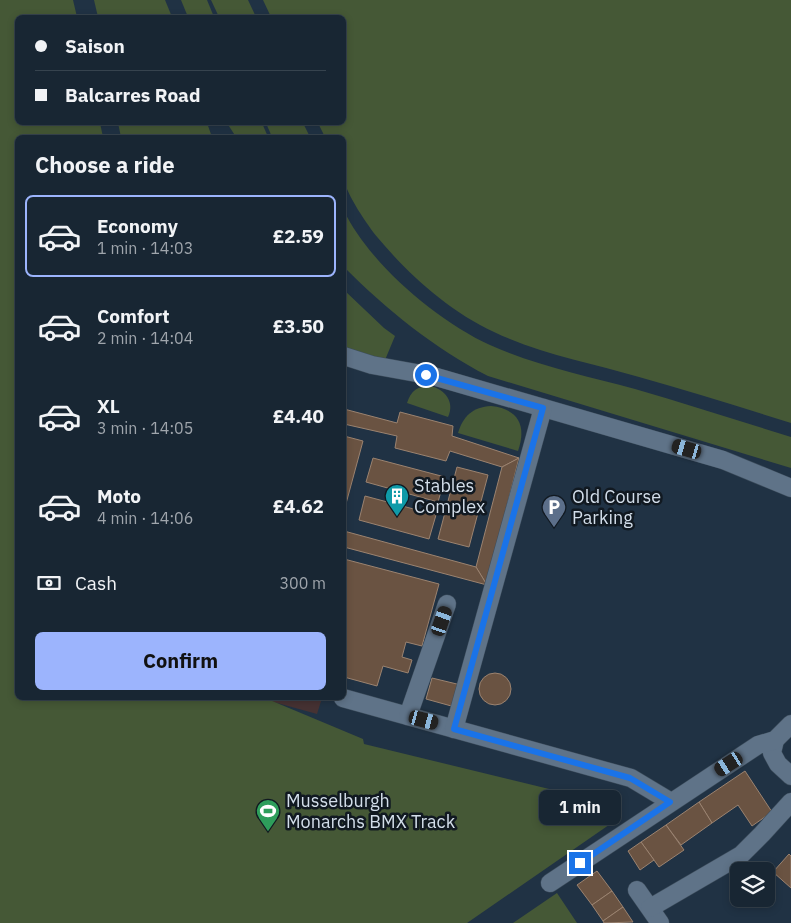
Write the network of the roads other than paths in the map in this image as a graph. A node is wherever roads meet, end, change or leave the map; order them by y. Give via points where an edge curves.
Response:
1 (346, 357) edge
2 (543, 408) junction
3 (791, 488) edge
4 (447, 604) dead end
5 (346, 699) edge
6 (408, 716) junction
7 (791, 724) edge
8 (454, 729) junction
9 (775, 740) junction
10 (791, 776) edge
11 (670, 802) junction
12 (791, 802) edge
13 (550, 883) dead end
14 (637, 890) dead end
15 (650, 908) junction
16 (660, 923) edge

1 - 2 street via 372,365 433,376
2 - 3 street via 723,460
2 - 8 street
4 - 6 street
5 - 6 street
6 - 8 street
7 - 9 street
8 - 11 street via 630,778
9 - 10 street via 772,753
9 - 11 street via 758,745
11 - 13 street
12 - 15 street via 741,854
14 - 15 street
15 - 16 street

